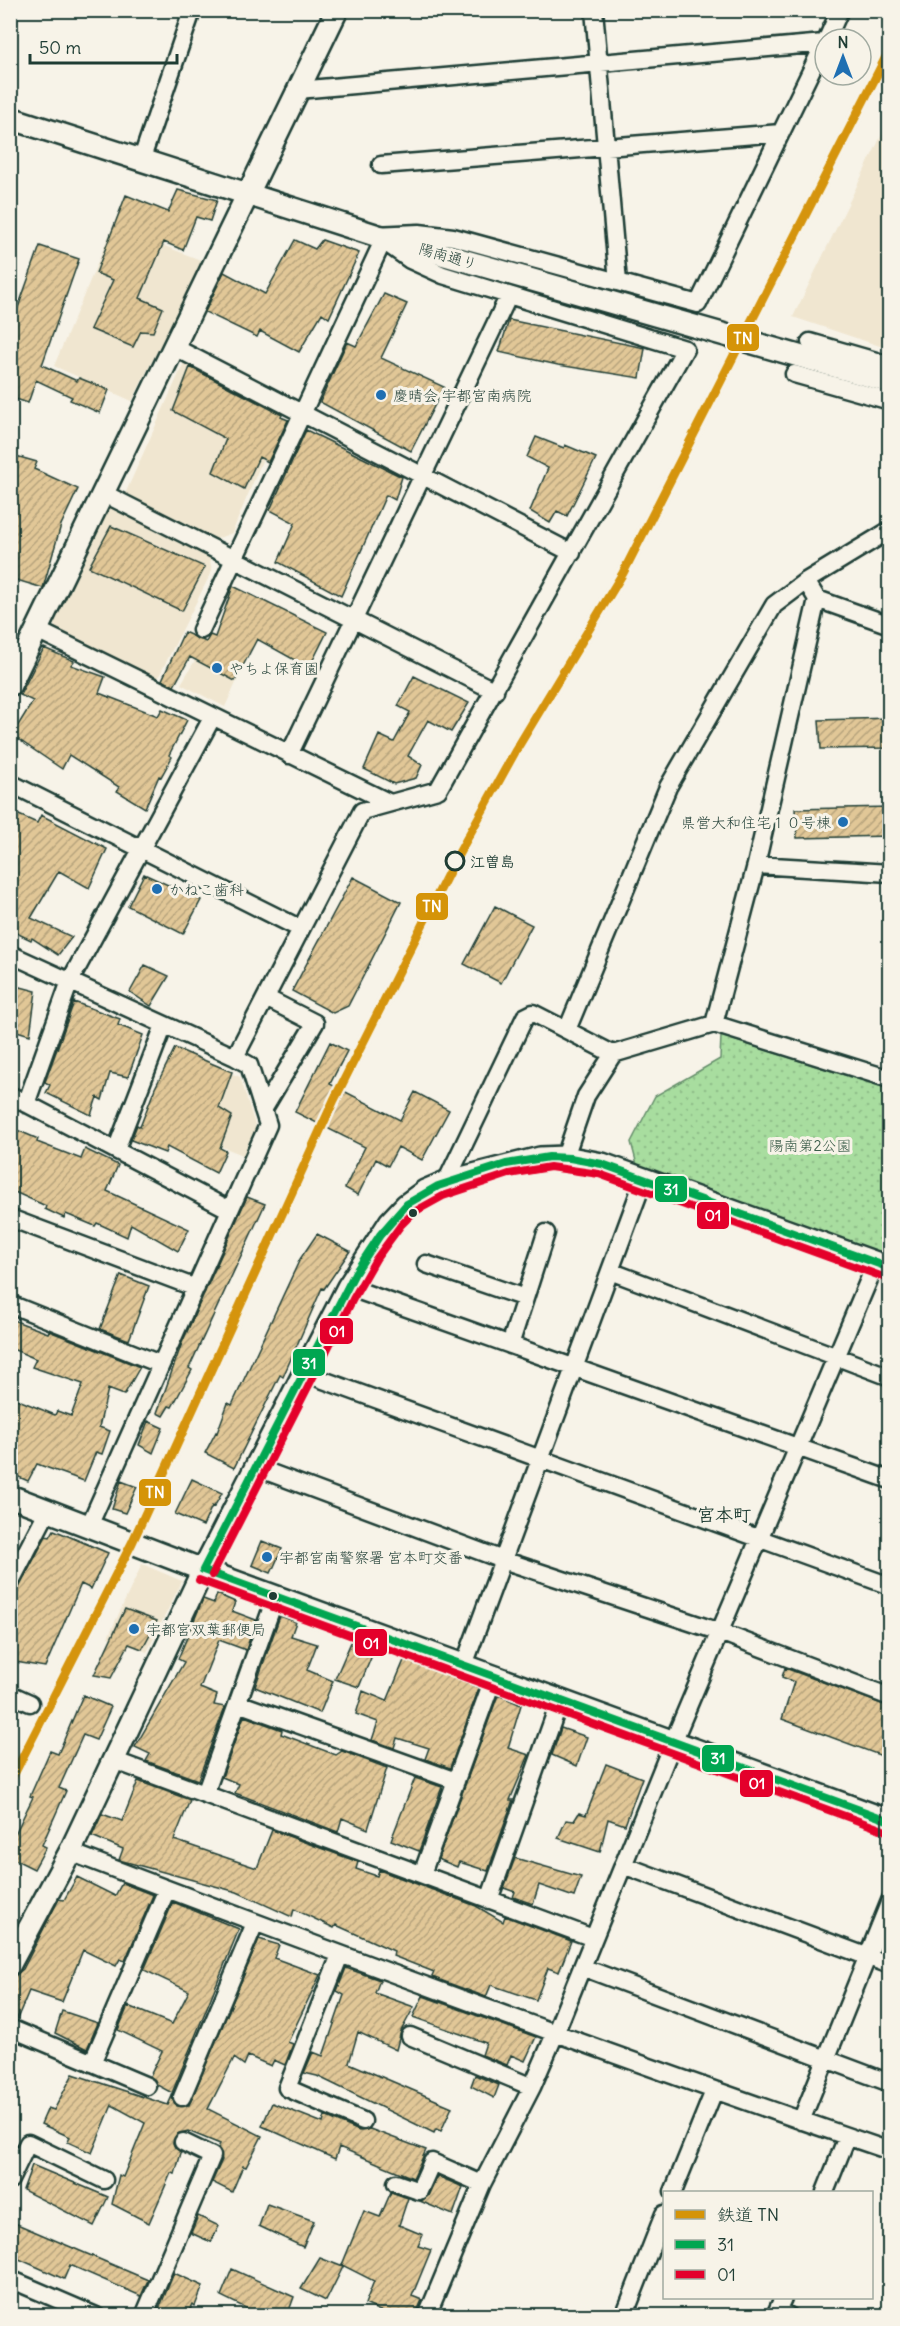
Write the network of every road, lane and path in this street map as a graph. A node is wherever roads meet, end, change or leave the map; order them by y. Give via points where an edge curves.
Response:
1 (337, 10) edge
2 (594, 10) edge
3 (840, 10) edge
4 (188, 12) edge
5 (832, 27) edge
6 (813, 43) edge
7 (598, 63) junction
8 (813, 67) edge
9 (298, 90) junction
10 (10, 118) edge
11 (781, 133) junction
12 (606, 148) junction
13 (141, 161) junction
14 (381, 165) dead end
15 (247, 195) junction
16 (379, 238) junction
17 (618, 282) junction
18 (510, 295) junction
19 (810, 342) dead end
20 (174, 347) junction
21 (890, 365) edge
22 (794, 374) dead end
23 (890, 382) edge
24 (890, 401) edge
25 (301, 413) junction
26 (423, 475) junction
27 (103, 493) junction
28 (890, 530) edge
29 (572, 553) junction
30 (234, 559) junction
31 (806, 581) junction
32 (817, 599) junction
33 (353, 621) junction
34 (890, 625) edge
35 (37, 630) junction
36 (201, 630) dead end
37 (10, 685) edge
38 (495, 691) junction
39 (212, 718) junction
40 (289, 755) junction
41 (10, 783) edge
42 (388, 802) junction
43 (141, 849) junction
44 (756, 865) junction
45 (890, 873) edge
46 (301, 929) junction
47 (10, 954) edge
48 (70, 981) junction
49 (266, 998) junction
50 (714, 1024) junction
51 (164, 1025) junction
52 (567, 1030) junction
53 (613, 1054) junction
54 (235, 1058) junction
55 (890, 1079) edge
56 (10, 1095) edge
57 (26, 1104) junction
58 (263, 1110) junction
59 (116, 1150) junction
60 (565, 1156) junction
61 (644, 1179) junction
62 (446, 1182) junction
63 (230, 1210) junction
64 (10, 1218) edge
65 (546, 1233) dead end
66 (426, 1264) dead end
67 (883, 1266) edge
68 (610, 1271) junction
69 (348, 1287) junction
70 (196, 1288) junction
71 (525, 1298) junction
72 (10, 1304) edge
73 (510, 1345) junction
74 (837, 1358) junction
75 (160, 1365) junction
76 (574, 1367) junction
77 (304, 1373) junction
78 (890, 1377) edge
79 (800, 1447) junction
80 (540, 1459) junction
81 (255, 1467) junction
82 (890, 1480) edge
83 (10, 1496) edge
84 (48, 1510) junction
85 (89, 1526) junction
86 (760, 1539) junction
87 (503, 1560) junction
88 (203, 1570) junction
89 (10, 1583) edge
90 (890, 1586) edge
91 (276, 1596) junction
92 (720, 1632) junction
93 (464, 1665) junction
94 (494, 1676) junction
95 (10, 1694) edge
96 (890, 1697) edge
97 (560, 1700) junction
98 (30, 1703) dead end
99 (238, 1703) junction
100 (673, 1742) junction
101 (113, 1760) junction
102 (456, 1781) junction
103 (205, 1794) junction
104 (890, 1821) edge
105 (70, 1852) junction
106 (623, 1865) junction
107 (422, 1874) junction
108 (167, 1889) junction
109 (489, 1900) junction
110 (890, 1901) edge
111 (255, 1923) junction
112 (593, 1938) junction
113 (340, 1955) junction
114 (867, 1956) junction
115 (10, 1964) edge
116 (890, 1965) edge
117 (582, 1967) junction
118 (10, 2028) edge
119 (555, 2034) junction
120 (410, 2036) dead end
121 (826, 2058) junction
122 (92, 2063) junction
123 (890, 2083) edge
124 (147, 2085) dead end
125 (531, 2087) junction
126 (714, 2091) junction
127 (183, 2097) dead end
128 (363, 2121) dead end
129 (801, 2121) junction
130 (847, 2137) junction
131 (183, 2142) dead end
132 (890, 2151) edge
133 (10, 2180) edge
134 (104, 2180) dead end
135 (396, 2183) dead end
136 (482, 2184) junction
137 (674, 2191) edge
138 (826, 2191) edge
139 (663, 2217) edge
140 (10, 2279) edge
141 (783, 2299) edge
142 (96, 2316) edge
143 (144, 2316) edge
144 (427, 2316) edge
145 (624, 2316) edge
146 (789, 2316) edge

1 - 9 street
2 - 7 street
3 - 5 street
4 - 13 street
6 - 7 street
7 - 9 street
7 - 12 street
8 - 11 street
9 - 15 street
10 - 13 street, 陽南通り
11 - 12 street
11 - 17 street via 698,304
12 - 14 street
12 - 17 street
13 - 15 street, 陽南通り
15 - 16 street, 陽南通り
15 - 20 street
16 - 17 street via 419,233 453,237
16 - 18 street via 410,260 443,275
16 - 23 street, 陽南通り
16 - 25 street
18 - 26 street
18 - 29 street via 685,349
19 - 21 street
20 - 25 street
20 - 27 street
22 - 24 street
25 - 26 street
25 - 30 street
26 - 29 street
26 - 33 street
27 - 30 street
27 - 35 street
28 - 31 street
29 - 38 street
30 - 33 street
30 - 36 street
31 - 32 street
31 - 52 street via 774,605 668,787
32 - 34 street
32 - 44 street
33 - 38 street
33 - 40 street
35 - 37 street
35 - 39 street
38 - 42 street via 438,790
39 - 40 street
39 - 43 street
40 - 42 street
41 - 43 street
42 - 46 street via 362,812
43 - 46 street
43 - 48 street
44 - 45 street
44 - 50 street
46 - 49 street
47 - 48 street
48 - 51 street
48 - 57 street
49 - 54 street
49 - 58 street via 315,1023
50 - 53 street
50 - 55 street
51 - 54 street
51 - 59 street
52 - 53 street
52 - 62 street via 533,1013 525,1017
53 - 60 street via 586,1096
54 - 58 street via 249,1065
56 - 57 street
57 - 59 street
58 - 63 street via 268,1125
59 - 63 street
60 - 61 street
60 - 62 street via 518,1162
61 - 67 street
61 - 68 street
62 - 69 street via 425,1191 390,1222
63 - 70 street
64 - 70 street
65 - 71 street
66 - 71 street
67 - 74 street
68 - 74 street
68 - 76 street
69 - 73 street
69 - 77 street
70 - 75 street
71 - 73 street
72 - 75 street
73 - 76 street
74 - 78 street
74 - 79 street
75 - 85 street
76 - 79 street
76 - 80 street
77 - 80 street
77 - 81 street
79 - 82 street
79 - 86 street
80 - 86 street
80 - 87 street
81 - 87 street
81 - 88 street
83 - 84 street
84 - 85 street
84 - 89 street
85 - 88 street
86 - 90 street
86 - 92 street
87 - 92 street
87 - 93 street
88 - 91 street
88 - 101 street
91 - 93 street
91 - 99 street
92 - 96 street
92 - 100 street
93 - 94 street
94 - 97 street
94 - 102 street
95 - 98 street
97 - 100 street
97 - 109 street
99 - 102 street
99 - 103 street
100 - 104 street
100 - 106 street
101 - 103 street
101 - 105 street
102 - 107 street
103 - 107 street
105 - 108 street
105 - 115 street
106 - 112 street
106 - 114 street
107 - 109 street
108 - 111 street
108 - 122 street
109 - 112 street
110 - 114 street
111 - 113 street
111 - 127 street
112 - 117 street
113 - 119 street
113 - 128 street via 287,2088
114 - 116 street
114 - 121 street
117 - 119 street
117 - 121 street
118 - 122 street
119 - 125 street
119 - 126 street
120 - 125 street
121 - 123 street
121 - 129 street
122 - 124 street
125 - 136 street
126 - 129 street
126 - 137 street
129 - 130 street
130 - 132 street
130 - 138 street
131 - 143 street via 212,2156
133 - 134 street via 28,2143
135 - 136 street via 419,2192 432,2162
136 - 144 street
139 - 145 street
140 - 142 street
141 - 146 street via 777,2311

